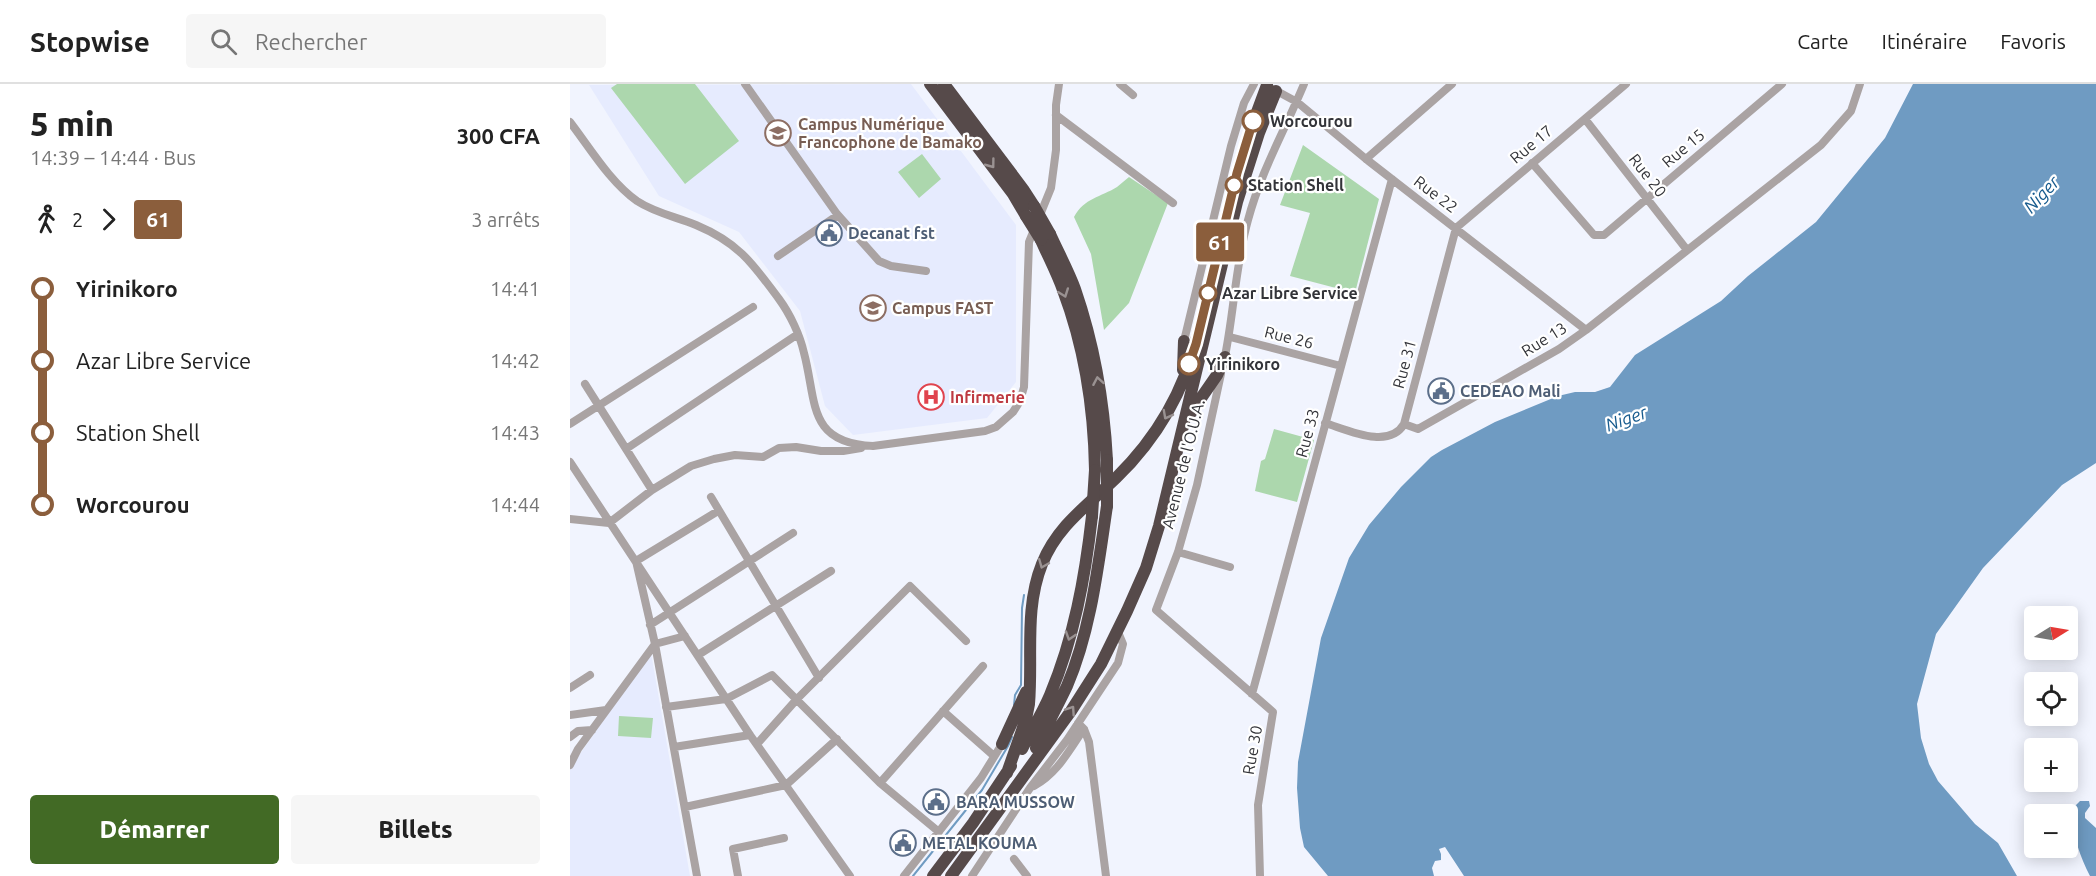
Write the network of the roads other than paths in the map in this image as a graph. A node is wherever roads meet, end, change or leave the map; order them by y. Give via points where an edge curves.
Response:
1 (745, 84) edge
2 (930, 84) edge
3 (944, 84) edge
4 (1059, 84) edge
5 (1120, 84) edge
6 (1254, 84) edge
7 (1304, 84) edge
8 (1452, 84) edge
9 (1626, 84) edge
10 (1782, 84) edge
11 (1860, 84) edge
12 (1269, 87) edge
13 (1133, 95) dead end
14 (1297, 102) junction
15 (1056, 115) junction
16 (1585, 119) junction
17 (570, 122) edge
18 (1366, 159) junction
19 (1532, 163) junction
20 (1392, 179) junction
21 (1648, 198) junction
22 (1173, 203) dead end
23 (1030, 211) junction
24 (838, 215) junction
25 (1456, 228) junction
26 (1045, 237) junction
27 (1687, 250) junction
28 (778, 256) dead end
29 (926, 271) dead end
30 (753, 307) dead end
31 (1587, 330) junction
32 (798, 334) junction
33 (1230, 337) junction
34 (1184, 341) joint
35 (1225, 357) junction
36 (1341, 366) junction
37 (585, 384) dead end
38 (1182, 386) junction
39 (598, 405) junction
40 (1186, 420) junction
41 (1325, 423) junction
42 (1404, 423) junction
43 (570, 424) edge
44 (873, 446) junction
45 (626, 449) junction
46 (570, 462) edge
47 (652, 490) junction
48 (711, 497) dead end
49 (718, 511) junction
50 (570, 519) edge
51 (609, 523) junction
52 (794, 533) dead end
53 (1178, 552) junction
54 (636, 561) junction
55 (749, 562) junction
56 (1230, 567) dead end
57 (831, 571) dead end
58 (776, 606) junction
59 (1156, 610) joint
60 (670, 613) junction
61 (650, 625) junction
62 (1118, 632) junction
63 (685, 636) junction
64 (966, 641) dead end
65 (655, 644) junction
66 (698, 655) junction
67 (983, 666) dead end
68 (590, 675) dead end
69 (819, 678) junction
70 (1031, 680) junction
71 (570, 688) edge
72 (1252, 694) junction
73 (726, 699) junction
74 (797, 699) junction
75 (666, 707) junction
76 (606, 710) junction
77 (943, 711) junction
78 (570, 715) edge
79 (1081, 726) junction
80 (592, 730) junction
81 (750, 735) junction
82 (570, 737) edge
83 (837, 739) junction
84 (757, 744) junction
85 (1002, 744) joint
86 (674, 747) junction
87 (994, 756) junction
88 (570, 765) edge
89 (1006, 773) junction
90 (1024, 774) junction
91 (880, 783) junction
92 (786, 785) junction
93 (685, 807) junction
94 (939, 832) junction
95 (784, 838) dead end
96 (1014, 859) dead end
97 (697, 876) edge
98 (738, 876) edge
99 (850, 876) edge
100 (904, 876) edge
101 (933, 876) edge
102 (951, 876) edge
103 (972, 876) edge
104 (1027, 876) edge
105 (1106, 876) edge
106 (1260, 876) edge

1 - 24 street
2 -> 23 highway
3 - 23 highway via 1023,189
4 - 15 street
5 - 13 street
6 - 34 street via 1231,146
7 - 14 street, Avenue de l'O.U.A.
8 - 18 street
9 - 16 street, Rue 17
10 - 21 street, Rue 15
11 - 27 street, Rue 13 via 1851,111 1821,145
12 - 14 street, Rue 22
12 - 38 highway via 1237,173 1196,344
12 - 40 highway via 1237,202
14 - 18 street, Rue 22
14 - 33 street, Avenue de l'O.U.A. via 1278,139 1247,223
15 - 22 street
15 - 44 street via 1051,188 1029,242 1026,364 1020,401 996,427 985,431
16 - 19 street, Rue 17
16 - 21 street, Rue 20
17 - 32 street via 620,187 638,201 727,240 747,257 783,304
18 - 20 street, Rue 22
19 - 21 street, Rue 15 via 1594,236 1604,235
19 - 25 street, Rue 17
20 - 25 street, Rue 22
20 - 36 street, Rue 33
21 - 27 street, Rue 20
23 - 26 highway, bridge
24 - 28 street
24 - 29 street via 879,261
25 - 31 street, Rue 22
25 - 42 street, Rue 31
26 -> 89 highway, bridge via 1077,332 1088,380 1094,436 1092,516 1083,583 1064,655 1049,696
90 -> 26 highway, bridge via 1067,685 1081,642 1099,566 1107,506 1106,433 1089,337 1074,287
27 - 31 street, Rue 13
30 - 39 street
31 - 42 street, Rue 13 via 1418,429
32 - 44 street via 821,422 846,442
32 - 45 street
33 - 35 street, Avenue de l'O.U.A.
33 - 36 street, Rue 26
34 - 38 highway
35 - 40 highway
35 - 53 street, Avenue de l'O.U.A.
36 - 41 street, Rue 33
37 - 39 street
38 -> 70 highway via 1162,424 1117,477 1067,522 1042,563 1030,622
39 - 43 street
39 - 45 street
40 - 62 highway via 1160,526
41 - 42 street via 1376,437 1388,437 1401,430
41 - 72 street, Rue 33
44 - 47 street via 843,451 779,448 763,457 735,455 714,459 691,466
45 - 47 street
46 - 51 street
47 - 51 street
48 - 49 street
49 - 54 street
49 - 55 street
50 - 51 street
51 - 54 street
52 - 55 street
53 - 56 street
53 - 59 street, Avenue de l'O.U.A.
54 - 60 street
54 - 61 street
55 - 58 street
55 - 60 street
57 - 58 street
58 - 66 street
58 - 69 street
59 - 72 street, Rue 30
60 - 61 street
60 - 63 street
61 - 65 street
62 - 79 street via 1123,644 1118,663
90 -> 62 highway via 1071,711
63 - 65 street
63 - 66 street
64 - 69 street via 910,586
65 - 75 street
65 - 76 street
66 - 73 street
67 - 77 street
68 - 71 street
69 - 74 street
70 - 85 highway
70 - 89 highway via 1026,719
72 - 106 street, Rue 30 via 1274,712 1258,805
73 - 74 street via 772,675
73 - 75 street
73 - 81 street
74 - 83 street
74 - 84 street
75 - 86 street
76 - 78 street
76 - 80 street
77 - 87 street
77 - 91 street
79 - 103 street via 1030,788
79 - 105 street via 1089,742
80 - 82 street via 578,731
80 - 88 street
81 - 84 street
81 - 86 street
83 - 91 street
83 - 92 street
84 - 92 street
85 - 87 street
86 - 93 street
87 - 94 street
89 - 101 highway
90 - 102 highway
91 - 94 street
92 - 93 street
92 - 99 street
93 - 97 street
94 - 100 street
95 - 98 street via 733,849
96 - 104 street

